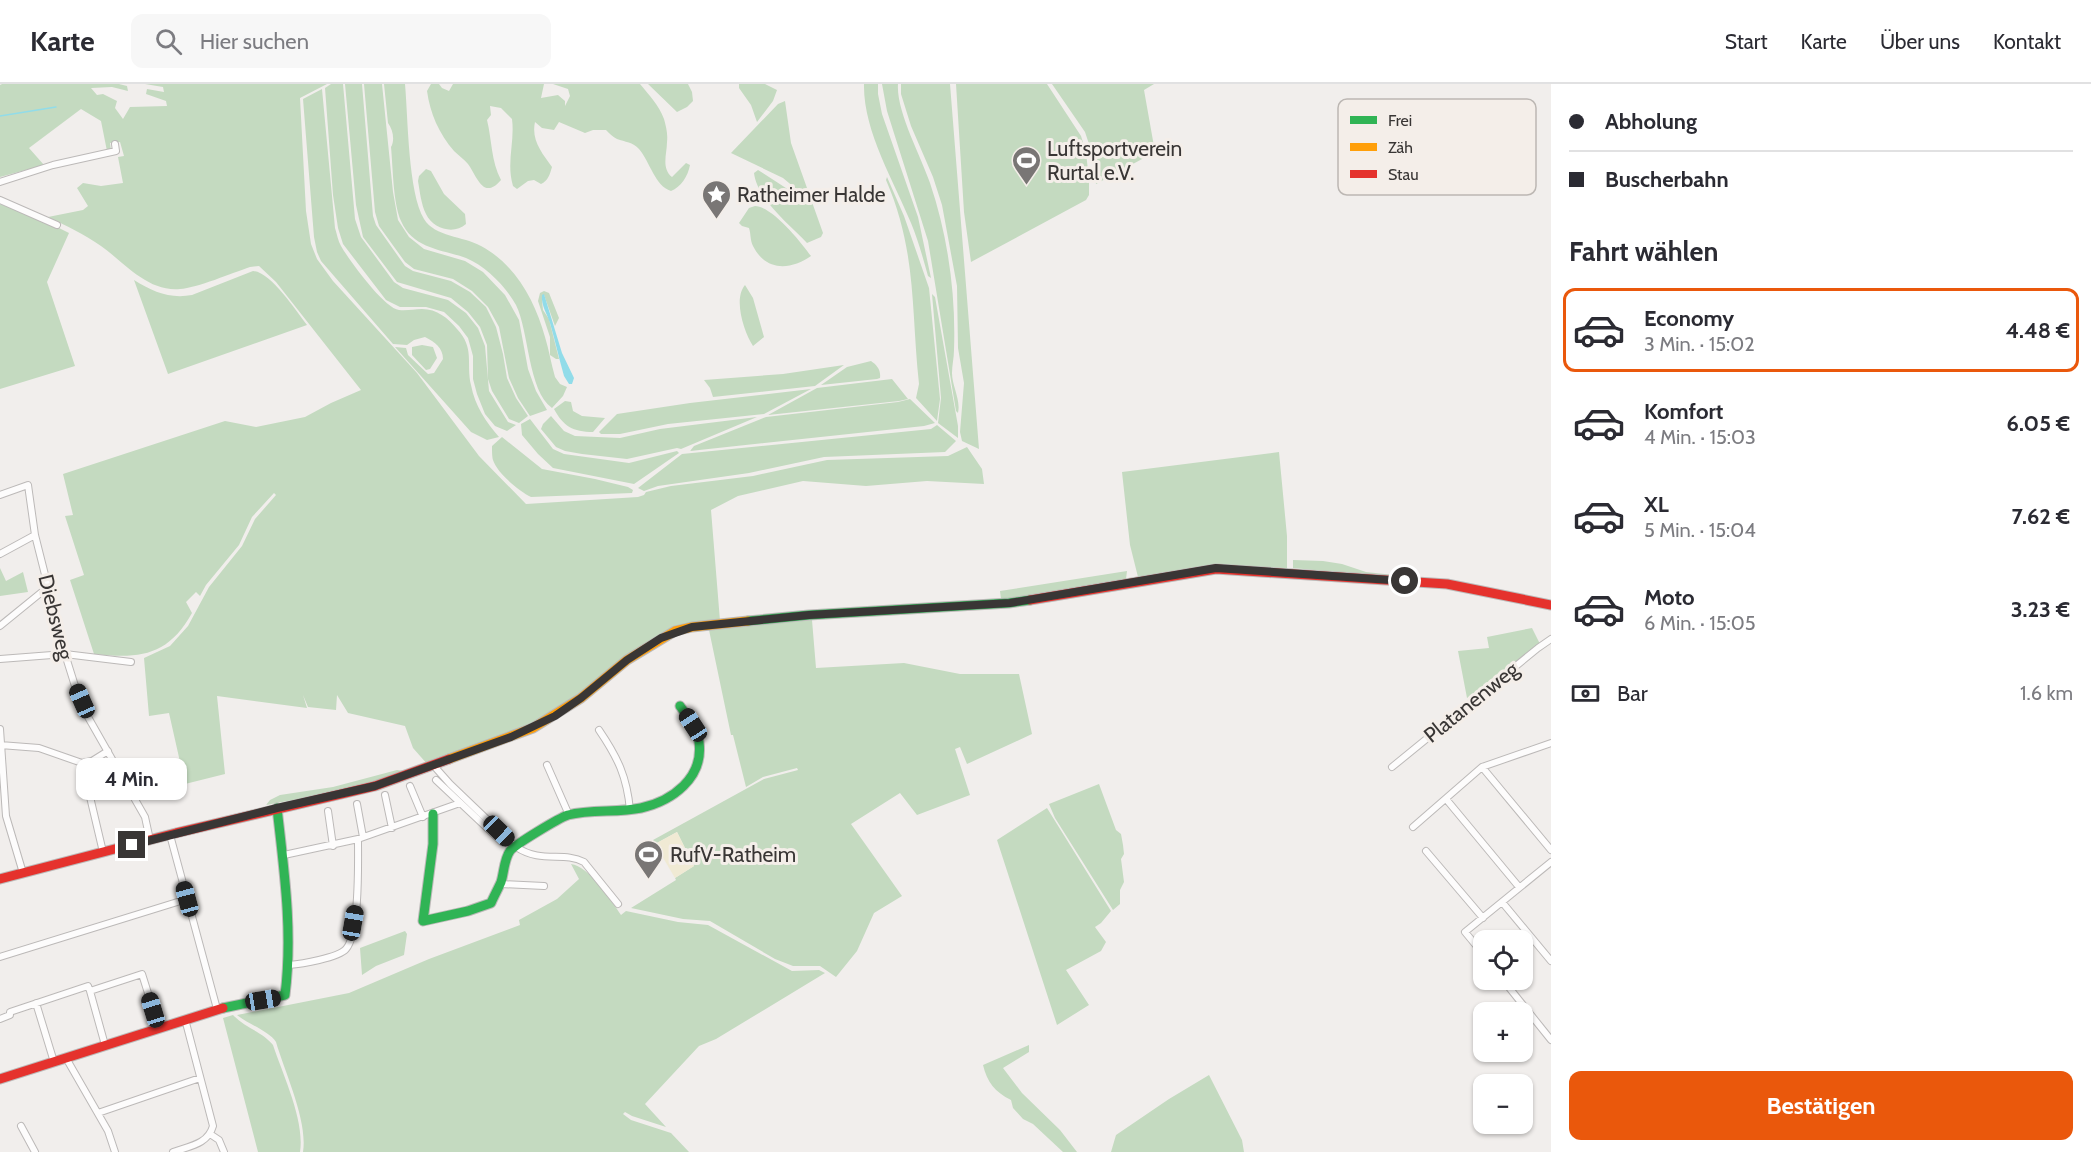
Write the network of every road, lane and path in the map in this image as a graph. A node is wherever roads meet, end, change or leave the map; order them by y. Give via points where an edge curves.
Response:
1 (115, 144) dead end
2 (0, 182) edge
3 (0, 200) edge
4 (57, 225) dead end
5 (0, 495) edge
6 (35, 535) junction
7 (0, 554) edge
8 (49, 590) junction
9 (1551, 605) edge
10 (0, 627) edge
11 (1551, 639) edge
12 (64, 654) junction
13 (0, 659) edge
14 (131, 662) dead end
15 (680, 706) dead end
16 (0, 729) edge
17 (599, 730) dead end
18 (1551, 743) edge
19 (1, 745) edge
20 (108, 751) junction
21 (82, 764) junction
22 (547, 765) dead end
23 (434, 766) junction
24 (1392, 767) dead end
25 (1482, 767) junction
26 (436, 780) dead end
27 (410, 786) dead end
28 (385, 795) dead end
29 (1446, 799) junction
30 (460, 803) junction
31 (357, 804) dead end
32 (277, 808) junction
33 (630, 810) junction
34 (328, 811) dead end
35 (433, 814) junction
36 (569, 815) junction
37 (423, 817) junction
38 (1413, 827) dead end
39 (392, 828) junction
40 (170, 835) junction
41 (360, 838) junction
42 (150, 840) junction
43 (502, 842) dead end
44 (333, 846) junction
45 (516, 847) junction
46 (1426, 850) dead end
47 (1551, 850) edge
48 (104, 852) junction
49 (284, 855) junction
50 (1551, 862) edge
51 (23, 873) junction
52 (0, 879) edge
53 (500, 884) junction
54 (544, 886) dead end
55 (1520, 887) junction
56 (187, 899) junction
57 (1502, 902) junction
58 (618, 904) dead end
59 (1482, 918) junction
60 (1473, 942) edge
61 (0, 957) edge
62 (1551, 961) edge
63 (289, 965) junction
64 (1512, 990) edge
65 (90, 991) junction
66 (36, 1003) junction
67 (217, 1009) junction
68 (0, 1019) edge
69 (185, 1019) junction
70 (159, 1029) junction
71 (1548, 1031) edge
72 (1551, 1040) edge
73 (105, 1046) junction
74 (66, 1058) junction
75 (54, 1062) junction
76 (0, 1078) edge
77 (200, 1078) junction
78 (98, 1113) junction
79 (21, 1126) dead end
80 (210, 1134) junction
81 (35, 1152) edge
82 (115, 1152) edge
83 (173, 1152) edge
84 (224, 1152) edge

1 - 2 street via 116,151
3 - 4 street
5 - 6 street, Diebsweg via 28,485
6 - 7 street
6 - 8 street, Diebsweg
8 - 10 street
8 - 12 street, Diebsweg
9 - 23 main road via 1447,584 1216,568 1010,603 809,615 692,627 661,638 581,698 533,728
11 - 24 street, Platanenweg
12 - 13 street
12 - 14 street
12 - 20 street, Diebsweg via 88,717
15 - 33 main road via 699,740 695,774 680,792
16 - 19 street
17 - 33 street via 623,771
18 - 25 street
19 - 21 street via 39,747
19 - 51 street via 6,816
20 - 21 street
20 - 42 street, Diebsweg via 145,817
21 - 48 street
22 - 36 street
23 - 32 main road via 375,786
23 - 45 street
25 - 29 street
25 - 47 street
26 - 30 street
27 - 37 street
28 - 39 street
29 - 38 street
29 - 55 street
30 - 35 street
30 - 43 street
31 - 41 street
32 - 40 main road
32 - 49 main road
33 - 36 main road
34 - 44 street
35 - 37 street
35 - 53 main road via 423,921 491,903
36 - 45 main road
37 - 39 street
39 - 41 street
40 - 42 main road
40 - 56 street
41 - 44 street
41 - 63 street via 356,906 346,948
42 - 48 main road
44 - 49 street
45 - 53 main road via 510,850
45 - 58 street via 543,858 576,858 584,862
46 - 59 street
48 - 51 main road
49 - 63 main road
50 - 55 street
51 - 52 main road
53 - 54 street
55 - 57 street
56 - 61 street
56 - 67 street
57 - 59 street
57 - 62 street
59 - 60 street via 1465,932
63 - 67 main road via 285,995
64 - 71 street
65 - 66 street via 88,986
65 - 70 street via 142,974
65 - 73 street
66 - 68 street
66 - 75 street
67 - 69 main road
69 - 70 main road
69 - 77 street
70 - 73 main road
71 - 72 street
73 - 74 main road
74 - 75 main road
74 - 78 street
75 - 76 main road
77 - 78 street
77 - 80 street via 213,1126
78 - 82 street
79 - 81 street
80 - 83 street via 205,1141
80 - 84 street via 219,1140

